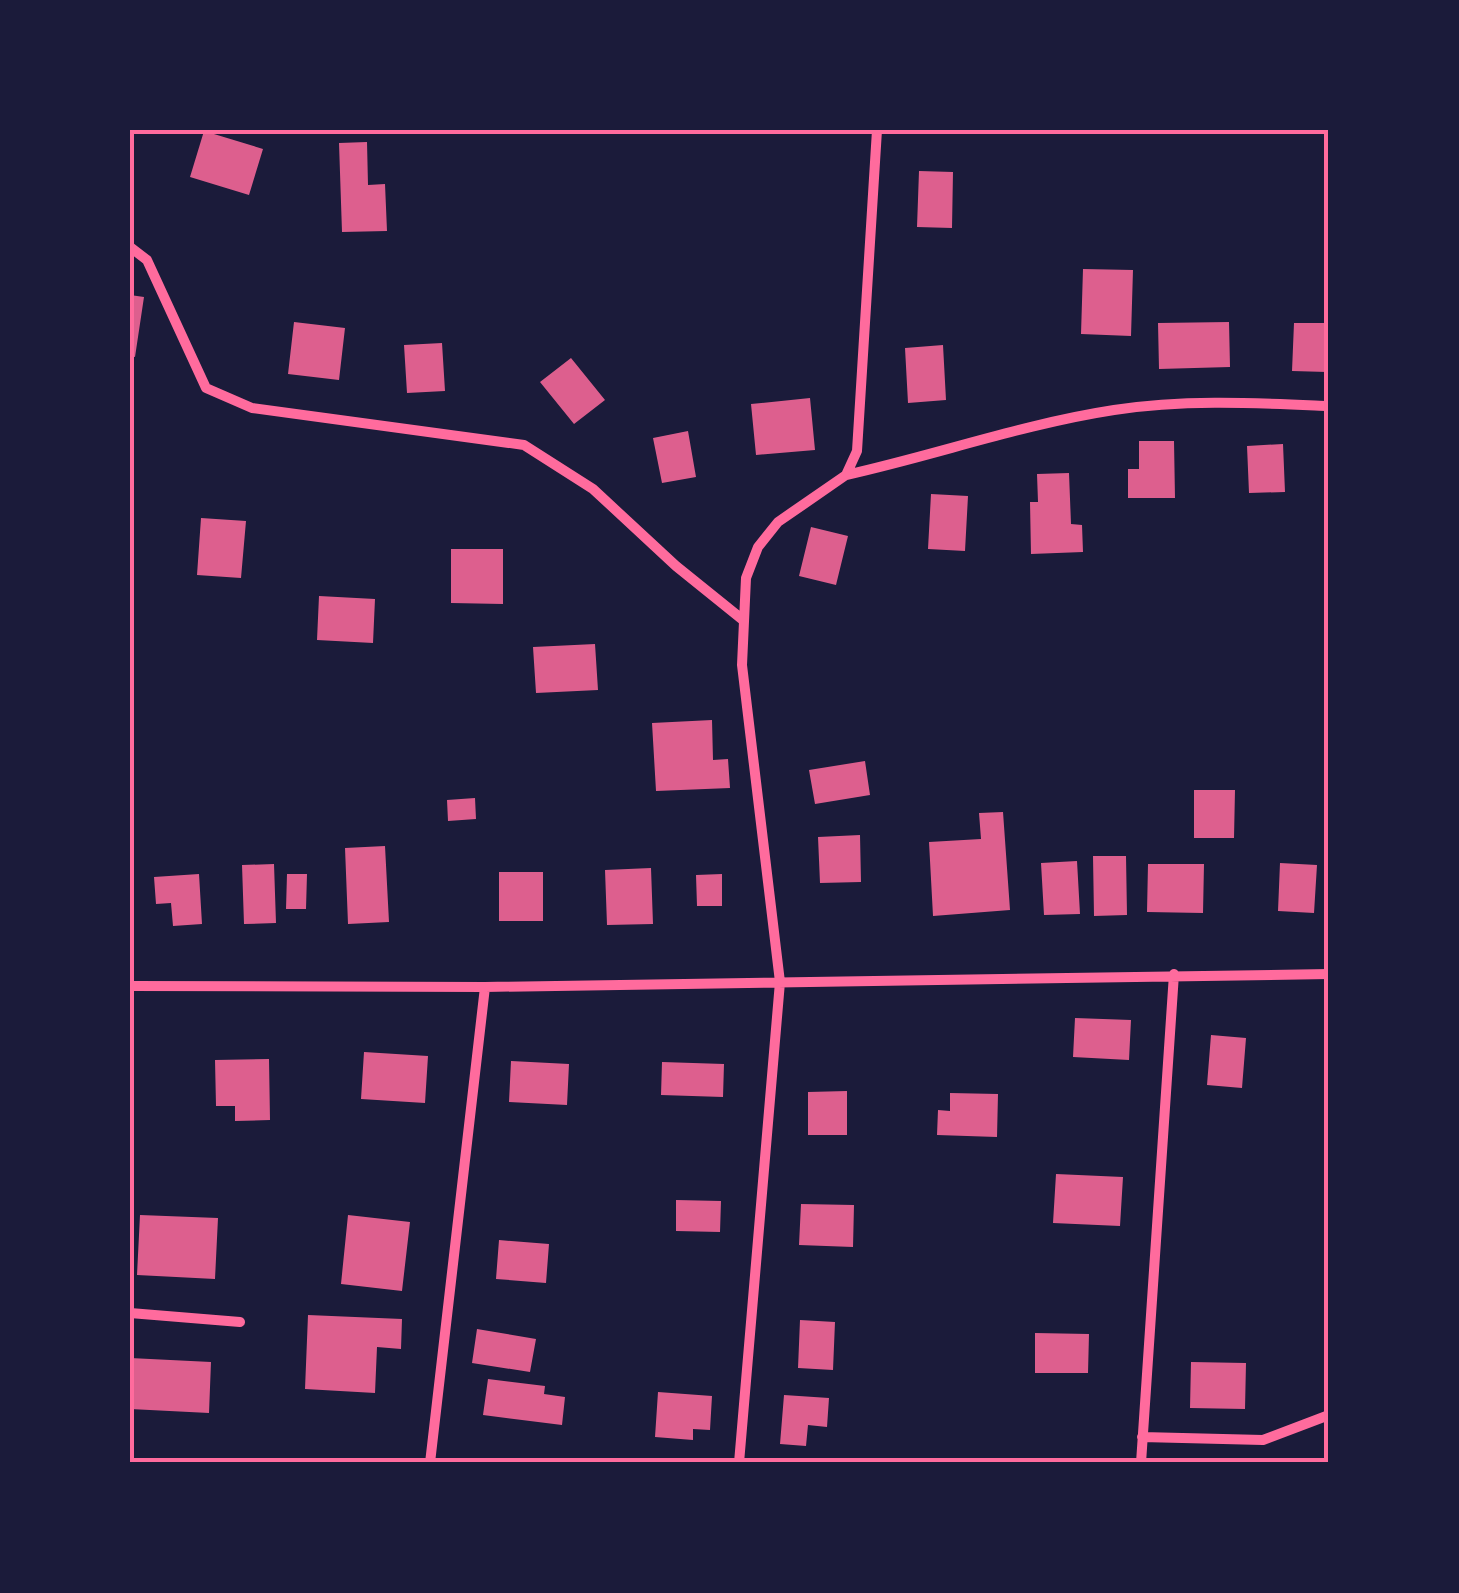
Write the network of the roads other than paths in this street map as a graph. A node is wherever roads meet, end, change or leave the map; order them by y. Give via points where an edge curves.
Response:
1 (877, 130) edge
2 (130, 247) edge
3 (1329, 406) edge
4 (846, 475) junction
5 (742, 620) junction
6 (1174, 974) junction
7 (1329, 974) edge
8 (780, 982) junction
9 (130, 986) edge
10 (485, 987) junction
11 (130, 1313) edge
12 (240, 1322) dead end
13 (1329, 1414) edge
14 (1142, 1437) junction
15 (430, 1463) edge
16 (739, 1463) edge
17 (1141, 1463) edge

1 - 4 street via 857,451
2 - 5 street via 147,260 206,388 252,408 524,444 593,489
3 - 4 street via 1192,402 1114,410
4 - 5 street via 778,522 758,547 746,578
5 - 8 street
6 - 7 street
6 - 8 street
6 - 14 street
8 - 10 street
8 - 16 street
9 - 10 street
10 - 15 street
11 - 12 street
13 - 14 street via 1263,1440
14 - 17 street

